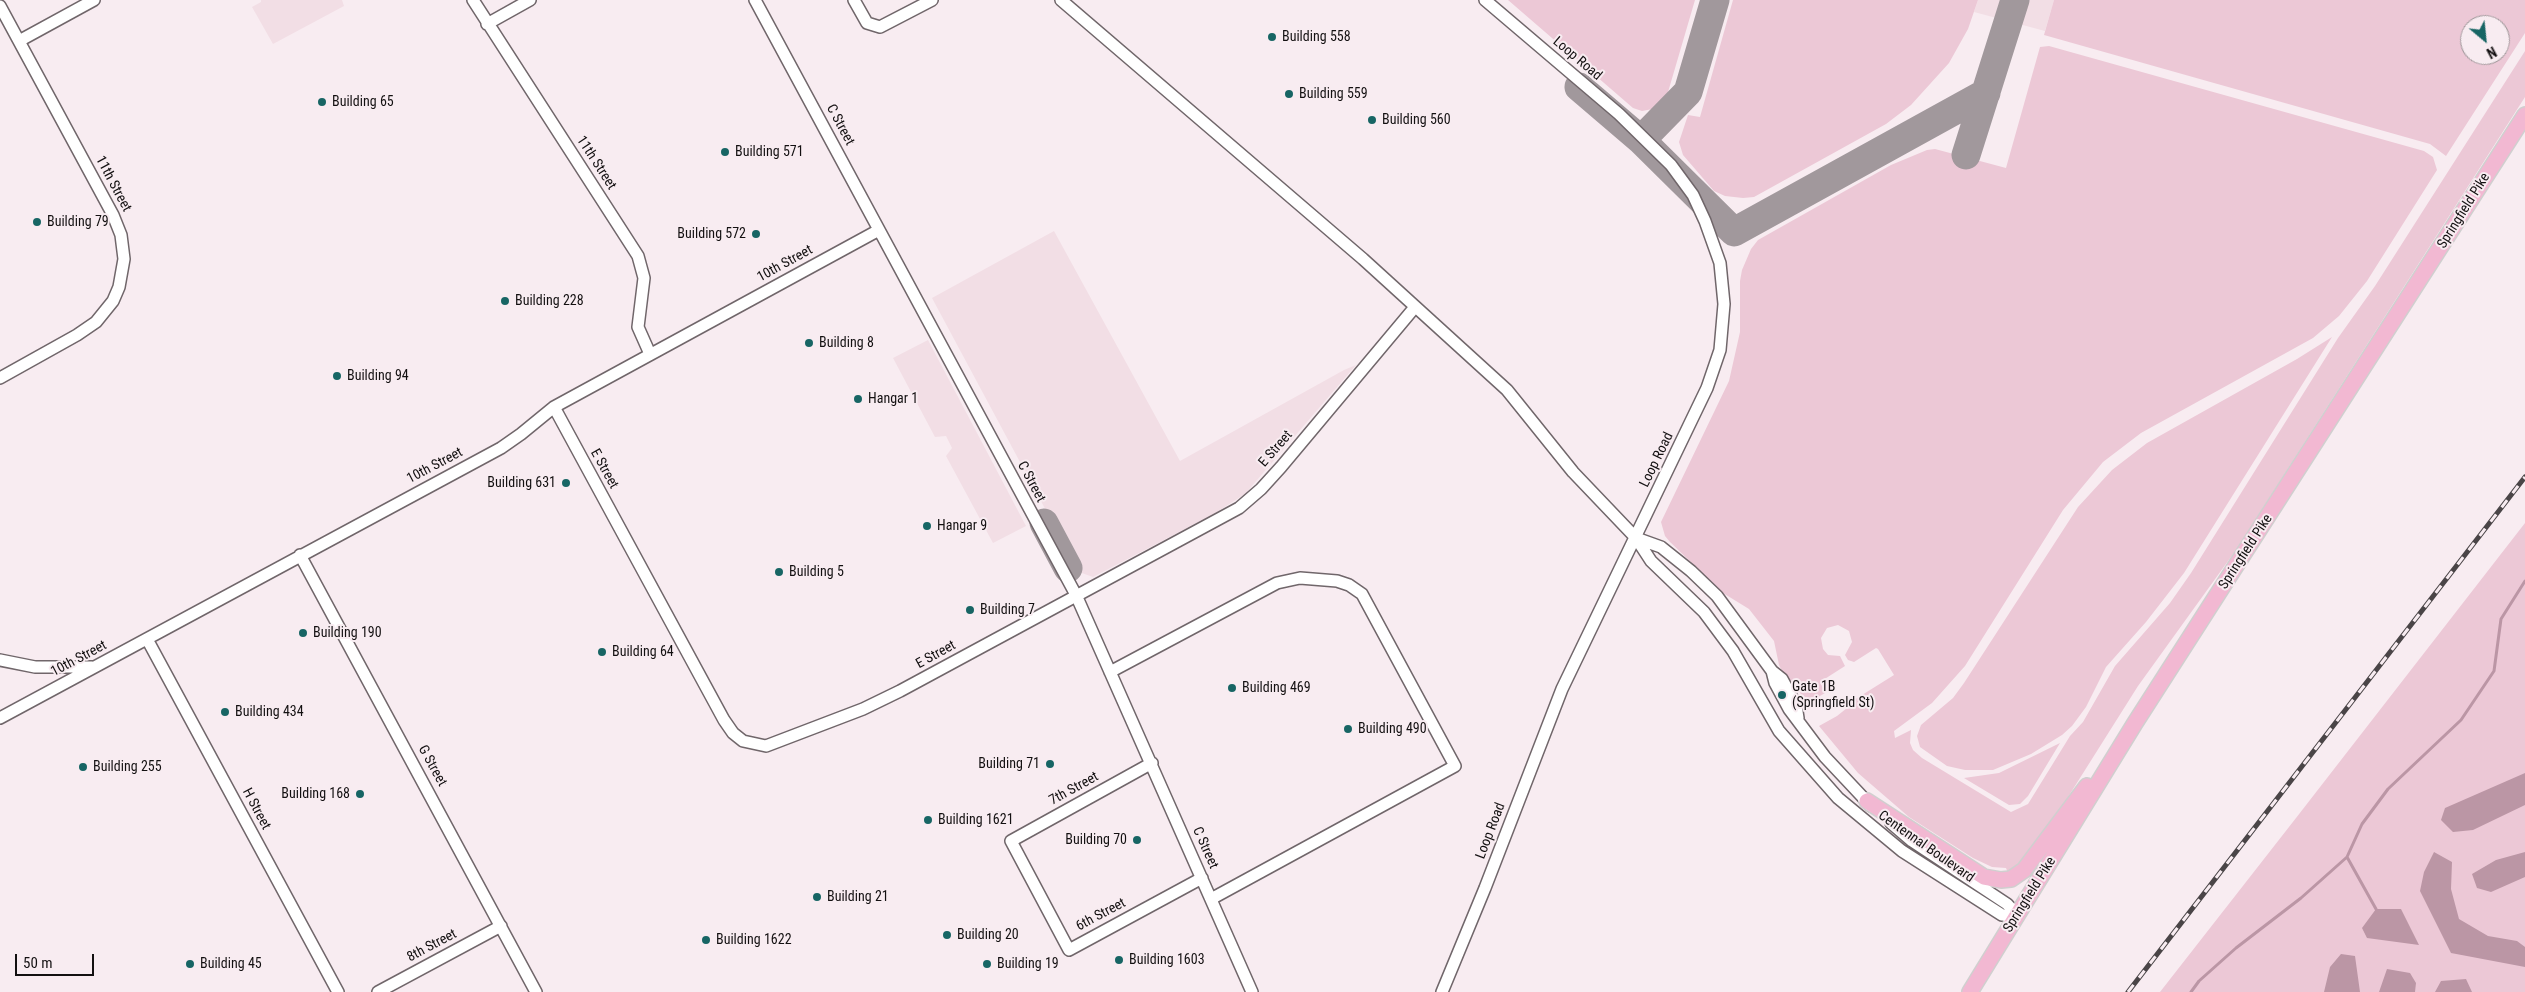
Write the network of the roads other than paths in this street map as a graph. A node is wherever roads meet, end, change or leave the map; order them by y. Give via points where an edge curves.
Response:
1 (94, 0) edge
2 (473, 0) edge
3 (530, 0) edge
4 (755, 0) edge
5 (854, 0) edge
6 (932, 0) edge
7 (1061, 0) edge
8 (1485, 0) edge
9 (0, 6) edge
10 (487, 24) junction
11 (19, 41) junction
12 (2525, 115) edge
13 (879, 230) junction
14 (1415, 307) junction
15 (650, 354) junction
16 (0, 378) edge
17 (554, 406) junction
18 (1636, 538) junction
19 (300, 556) junction
20 (1076, 595) junction
21 (147, 639) junction
22 (0, 660) edge
23 (96, 667) junction
24 (1110, 672) junction
25 (0, 718) edge
26 (2135, 723) junction
27 (1152, 763) junction
28 (1867, 801) junction
29 (1011, 841) joint
30 (1202, 878) junction
31 (1211, 899) junction
32 (2018, 916) junction
33 (501, 926) junction
34 (338, 992) edge
35 (378, 992) edge
36 (536, 992) edge
37 (1252, 992) edge
38 (1442, 992) edge
39 (1970, 992) edge

1 - 11 street
2 - 10 street, 11th Street
3 - 10 street
4 - 13 street, C Street
5 - 6 street via 867,23 880,27
7 - 14 street, Centennal Boulevard
8 - 18 street, Loop Road via 1658,150 1692,195 1715,247 1724,304 1723,329 1714,369
9 - 11 street
10 - 15 street, 11th Street via 638,256 644,271 638,327
11 - 16 street, 11th Street via 113,215 121,235 124,259 119,288 96,322
12 - 26 main road, Springfield Pike
13 - 15 street, 10th Street
13 - 20 street, C Street
14 - 18 street, Centennal Boulevard via 1507,390 1573,472
14 - 20 street, E Street via 1251,499 1223,518
15 - 17 street, 10th Street
17 - 19 street, 10th Street via 501,448
17 - 20 street, E Street via 724,720 738,738 750,744 775,744 863,709
18 - 28 street, Centennal Boulevard via 1661,547 1710,590 1787,687 1798,718 1825,757
18 - 32 street, Centennal Boulevard via 1651,561 1719,630 1779,730 1838,798 1909,857 2002,915
18 - 38 street, Loop Road via 1551,714
19 - 21 street, 10th Street
19 - 33 street, G Street
20 - 24 street, C Street
21 - 23 street, 10th Street
21 - 34 street, H Street
22 - 23 street via 35,667
23 - 25 street, 10th Street
24 - 27 street, C Street
24 - 31 street via 1277,583 1300,578 1337,581 1362,594 1455,766
26 - 28 main road via 2024,870 2011,879 1984,877
26 - 32 main road, Springfield Pike
27 - 29 street, 7th Street
27 - 30 street, C Street
28 - 32 street, Centennal Boulevard via 1912,841 2008,904
29 - 30 street, 6th Street via 1069,950
30 - 31 street, C Street
31 - 37 street, C Street
32 - 39 main road, Springfield Pike
33 - 35 street, 8th Street
33 - 36 street, G Street

